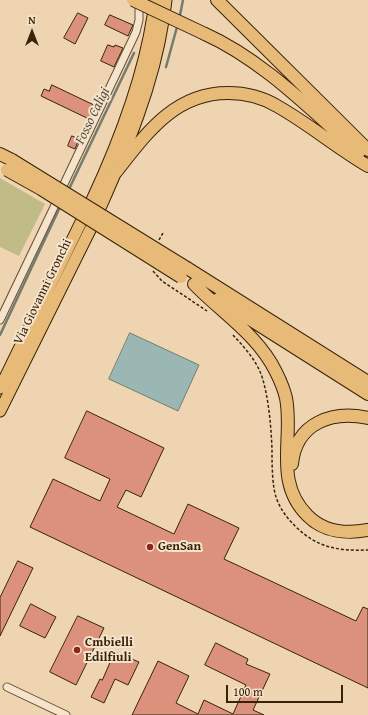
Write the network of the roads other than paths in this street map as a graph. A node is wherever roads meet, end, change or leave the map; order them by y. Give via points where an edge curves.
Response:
1 (216, 0) edge
2 (136, 4) edge
3 (153, 16) dead end
4 (163, 21) dead end
5 (368, 150) edge
6 (0, 154) edge
7 (368, 160) edge
8 (6, 165) edge
9 (368, 166) edge
10 (116, 172) junction
11 (64, 184) dead end
12 (92, 200) dead end
13 (55, 204) dead end
14 (101, 206) dead end
15 (184, 272) junction
16 (194, 284) junction
17 (0, 320) edge
18 (327, 356) junction
19 (368, 375) edge
20 (368, 382) edge
21 (0, 388) edge
22 (368, 394) edge
23 (0, 411) edge
24 (368, 418) edge
25 (290, 483) junction
26 (368, 530) edge
27 (7, 687) dead end
28 (66, 715) edge

1 - 5 highway
2 - 7 highway, bridge via 233,48 256,64
2 - 11 street via 139,20 136,32
3 - 12 main road via 145,58 129,109
4 - 10 main road via 154,68
6 - 8 highway
8 - 15 highway, bridge
9 - 10 highway via 267,100 244,94 223,93 193,99 172,110 144,136
10 - 14 main road
13 - 17 street
15 - 16 highway
15 - 18 highway
16 - 22 highway
16 - 25 highway via 252,337 265,352 276,372 286,398 286,453
18 - 19 highway
18 - 20 highway
21 - 23 main road, Via Giovanni Gronchi via 86,225
24 - 25 highway via 340,415 313,426 302,435 294,451
25 - 26 highway via 296,502 316,523 340,531
27 - 28 street

